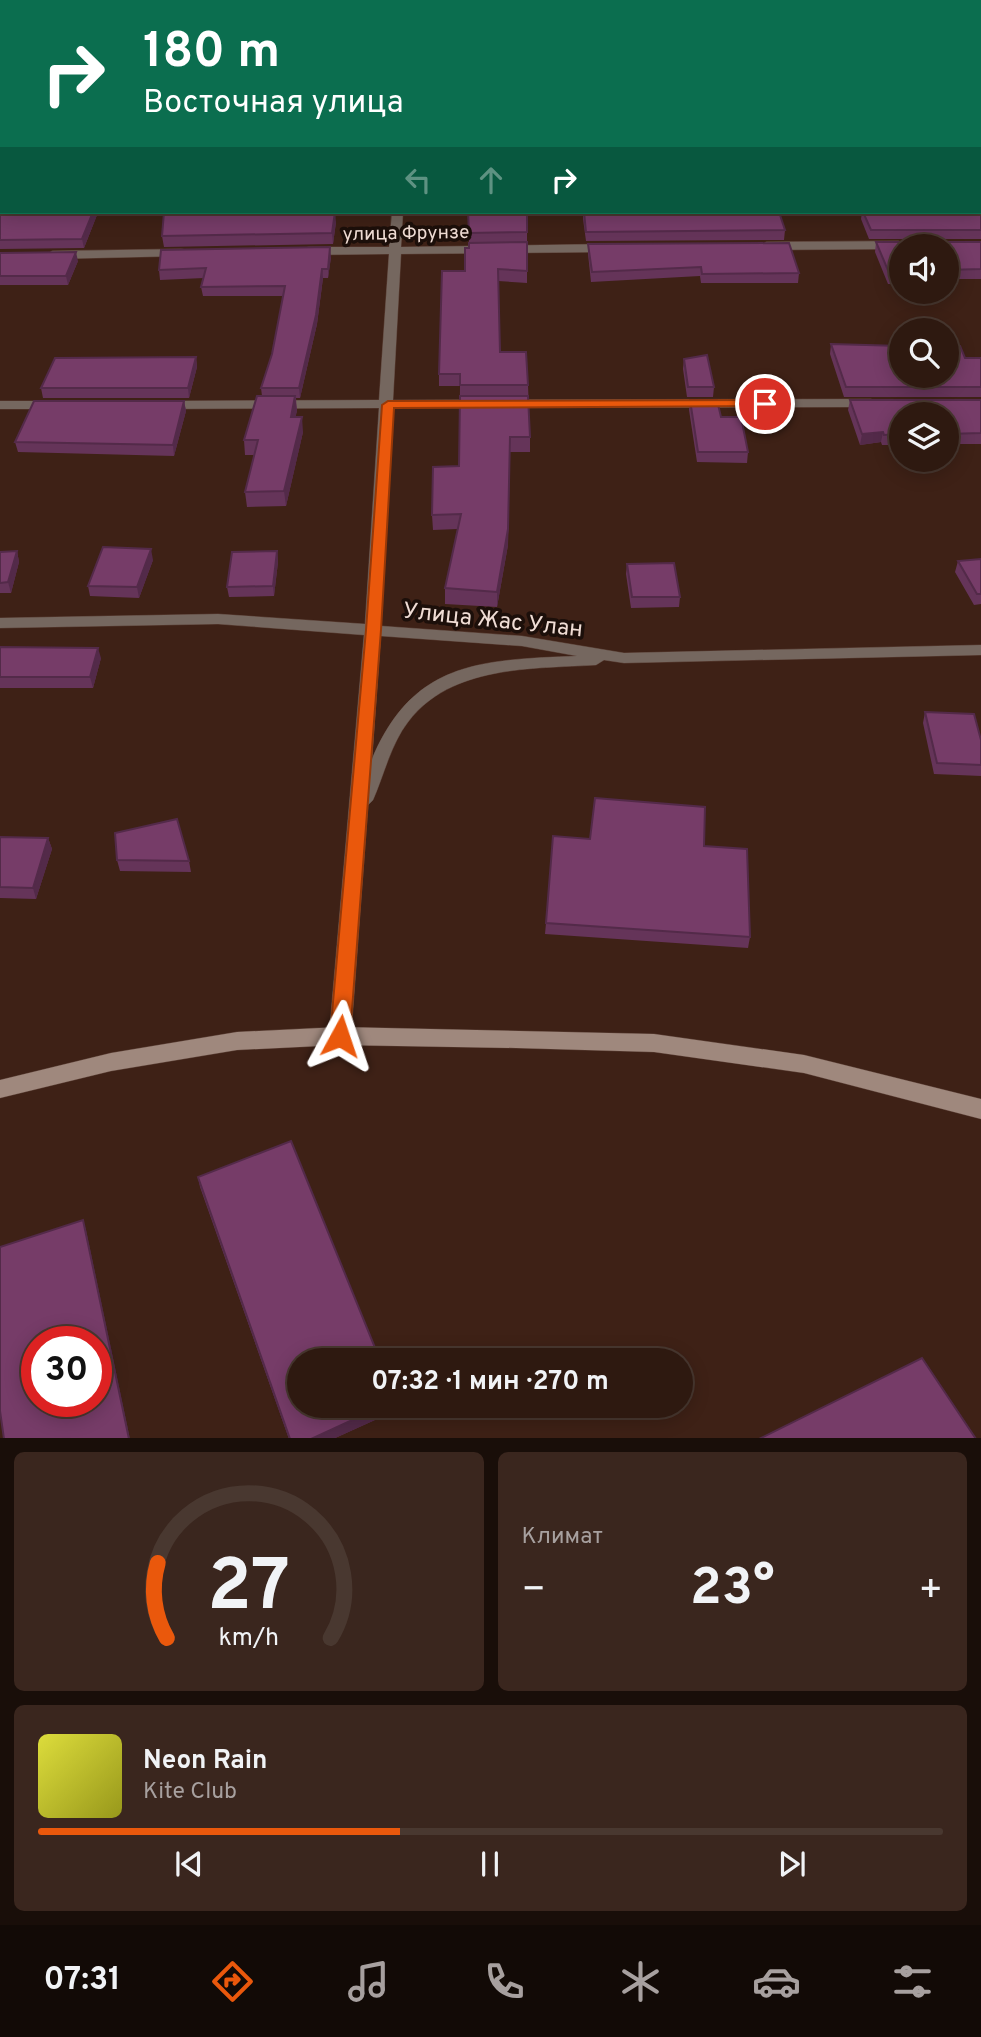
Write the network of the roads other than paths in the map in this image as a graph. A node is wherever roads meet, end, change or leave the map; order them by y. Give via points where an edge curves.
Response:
1 (397, 214) edge
2 (889, 245) edge
3 (757, 246) edge
4 (618, 247) edge
5 (394, 249) junction
6 (299, 251) edge
7 (190, 253) edge
8 (41, 255) edge
9 (884, 403) edge
10 (0, 405) edge
11 (69, 405) edge
12 (153, 405) edge
13 (388, 405) junction
14 (0, 622) edge
15 (373, 630) junction
16 (981, 650) edge
17 (624, 658) junction
18 (358, 813) junction
19 (340, 1036) junction
20 (0, 1089) edge
21 (981, 1109) edge

1 - 5 street
2 - 3 street
4 - 5 street, улица Фрунзе
5 - 6 street, улица Фрунзе
5 - 13 street
7 - 8 street
9 - 13 street
10 - 11 street
12 - 13 street
13 - 15 street
14 - 15 street, Улица Жас Улан via 218,620
15 - 17 street, Улица Жас Улан via 522,640
15 - 18 street
16 - 17 street, Улица Жас Улан
17 - 18 street via 522,665 461,675 426,692 402,717
18 - 19 street
19 - 20 main road via 237,1041 111,1062
19 - 21 main road via 654,1043 804,1064

